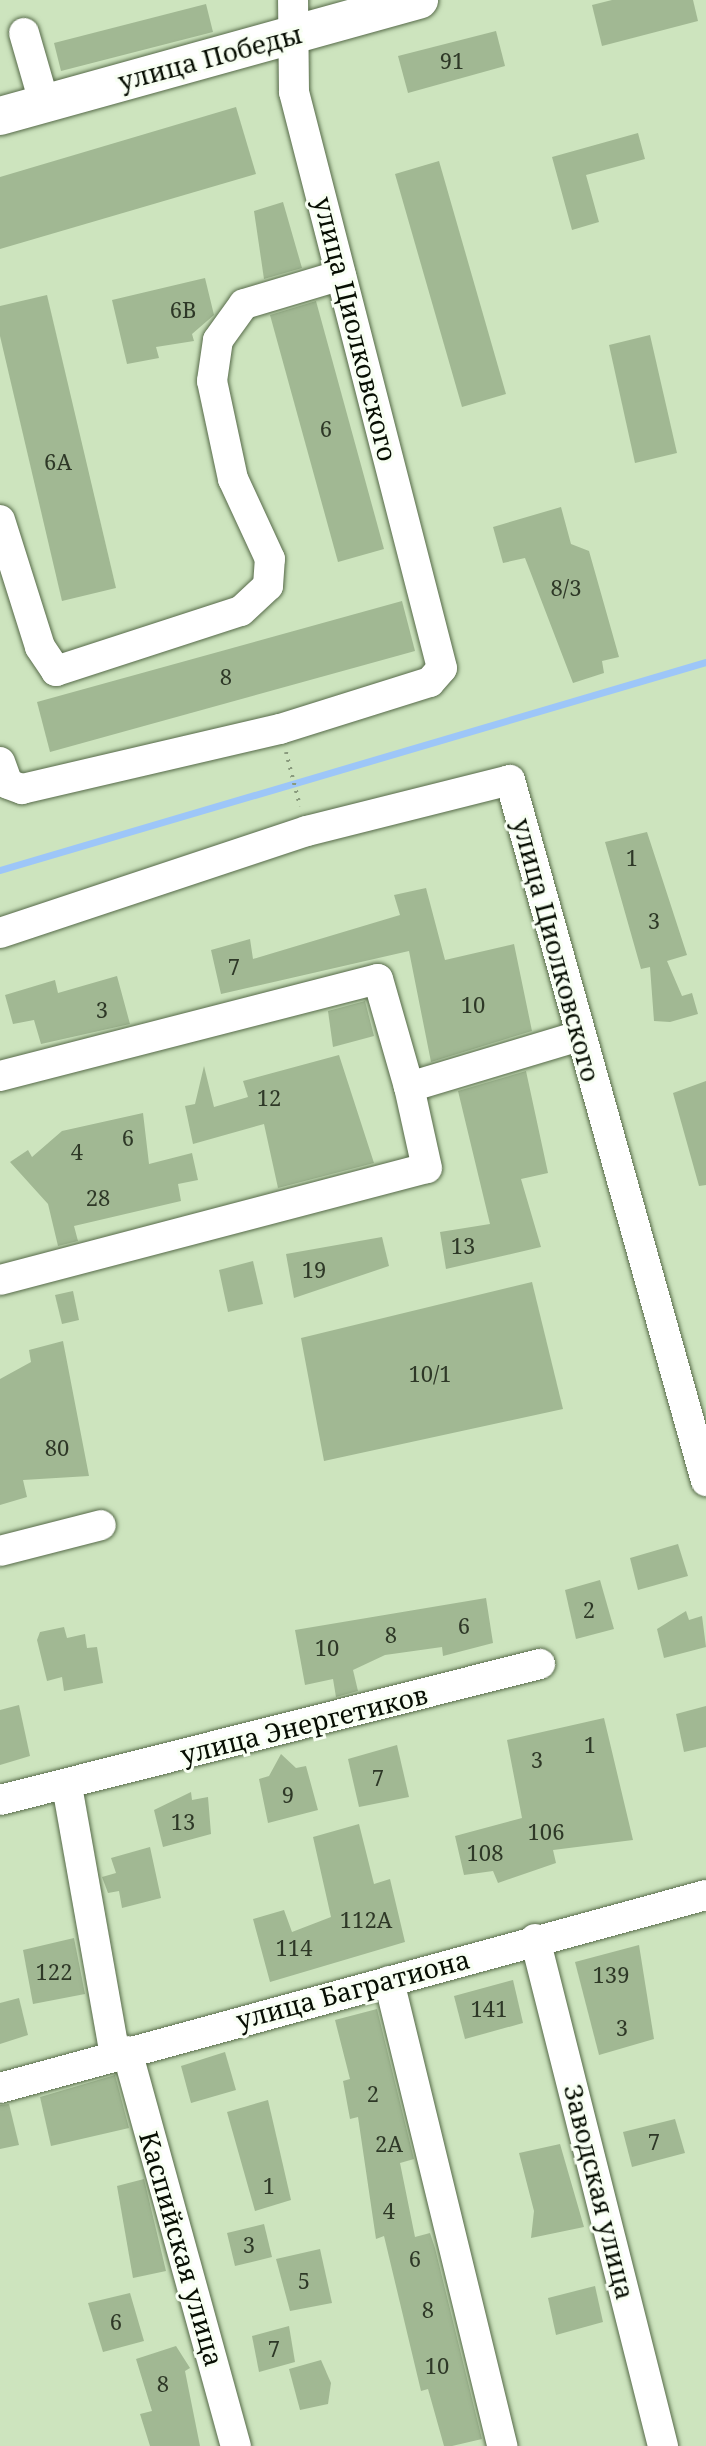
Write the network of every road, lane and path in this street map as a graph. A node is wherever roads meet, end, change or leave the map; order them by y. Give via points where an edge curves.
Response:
1 (400, 0) edge
2 (419, 0) edge
3 (294, 21) edge
4 (24, 33) dead end
5 (43, 99) junction
6 (0, 113) edge
7 (341, 275) junction
8 (0, 520) edge
9 (0, 762) edge
10 (289, 764) dead end
11 (300, 806) dead end
12 (0, 933) edge
13 (579, 1036) junction
14 (0, 1076) edge
15 (409, 1087) junction
16 (0, 1280) edge
17 (695, 1401) edge
18 (706, 1481) edge
19 (101, 1525) dead end
20 (0, 1551) edge
21 (540, 1664) dead end
22 (67, 1786) junction
23 (0, 1800) edge
24 (706, 1895) edge
25 (535, 1939) junction
26 (389, 1981) junction
27 (121, 2053) junction
28 (0, 2088) edge
29 (236, 2446) edge
30 (502, 2446) edge
31 (663, 2446) edge

1 - 3 main road, улица Победы
2 - 3 main road, улица Победы
3 - 5 main road, улица Победы
3 - 6 main road, улица Победы
3 - 7 street, улица Циолковского via 294,92
4 - 5 street
5 - 6 main road, улица Победы
7 - 8 street via 244,304 218,340 212,381 233,479 270,559 268,586 241,611 56,671 40,647
7 - 9 street, улица Циолковского via 442,668 430,682 280,729 22,789 8,784
10 - 11 path
12 - 13 street, улица Циолковского via 307,831 510,780
13 - 15 street
13 - 17 street, улица Циолковского
14 - 15 street via 378,979
15 - 16 street via 427,1168
17 - 18 street, улица Циолковского
19 - 20 street
21 - 22 street, улица Энергетиков
22 - 23 street, улица Энергетиков
22 - 27 street
24 - 25 street, улица Багратиона
25 - 26 street, улица Багратиона
25 - 31 street, Заводская улица
26 - 27 street, улица Багратиона
26 - 30 street
27 - 28 street, улица Багратиона
27 - 29 street, Каспийская улица

